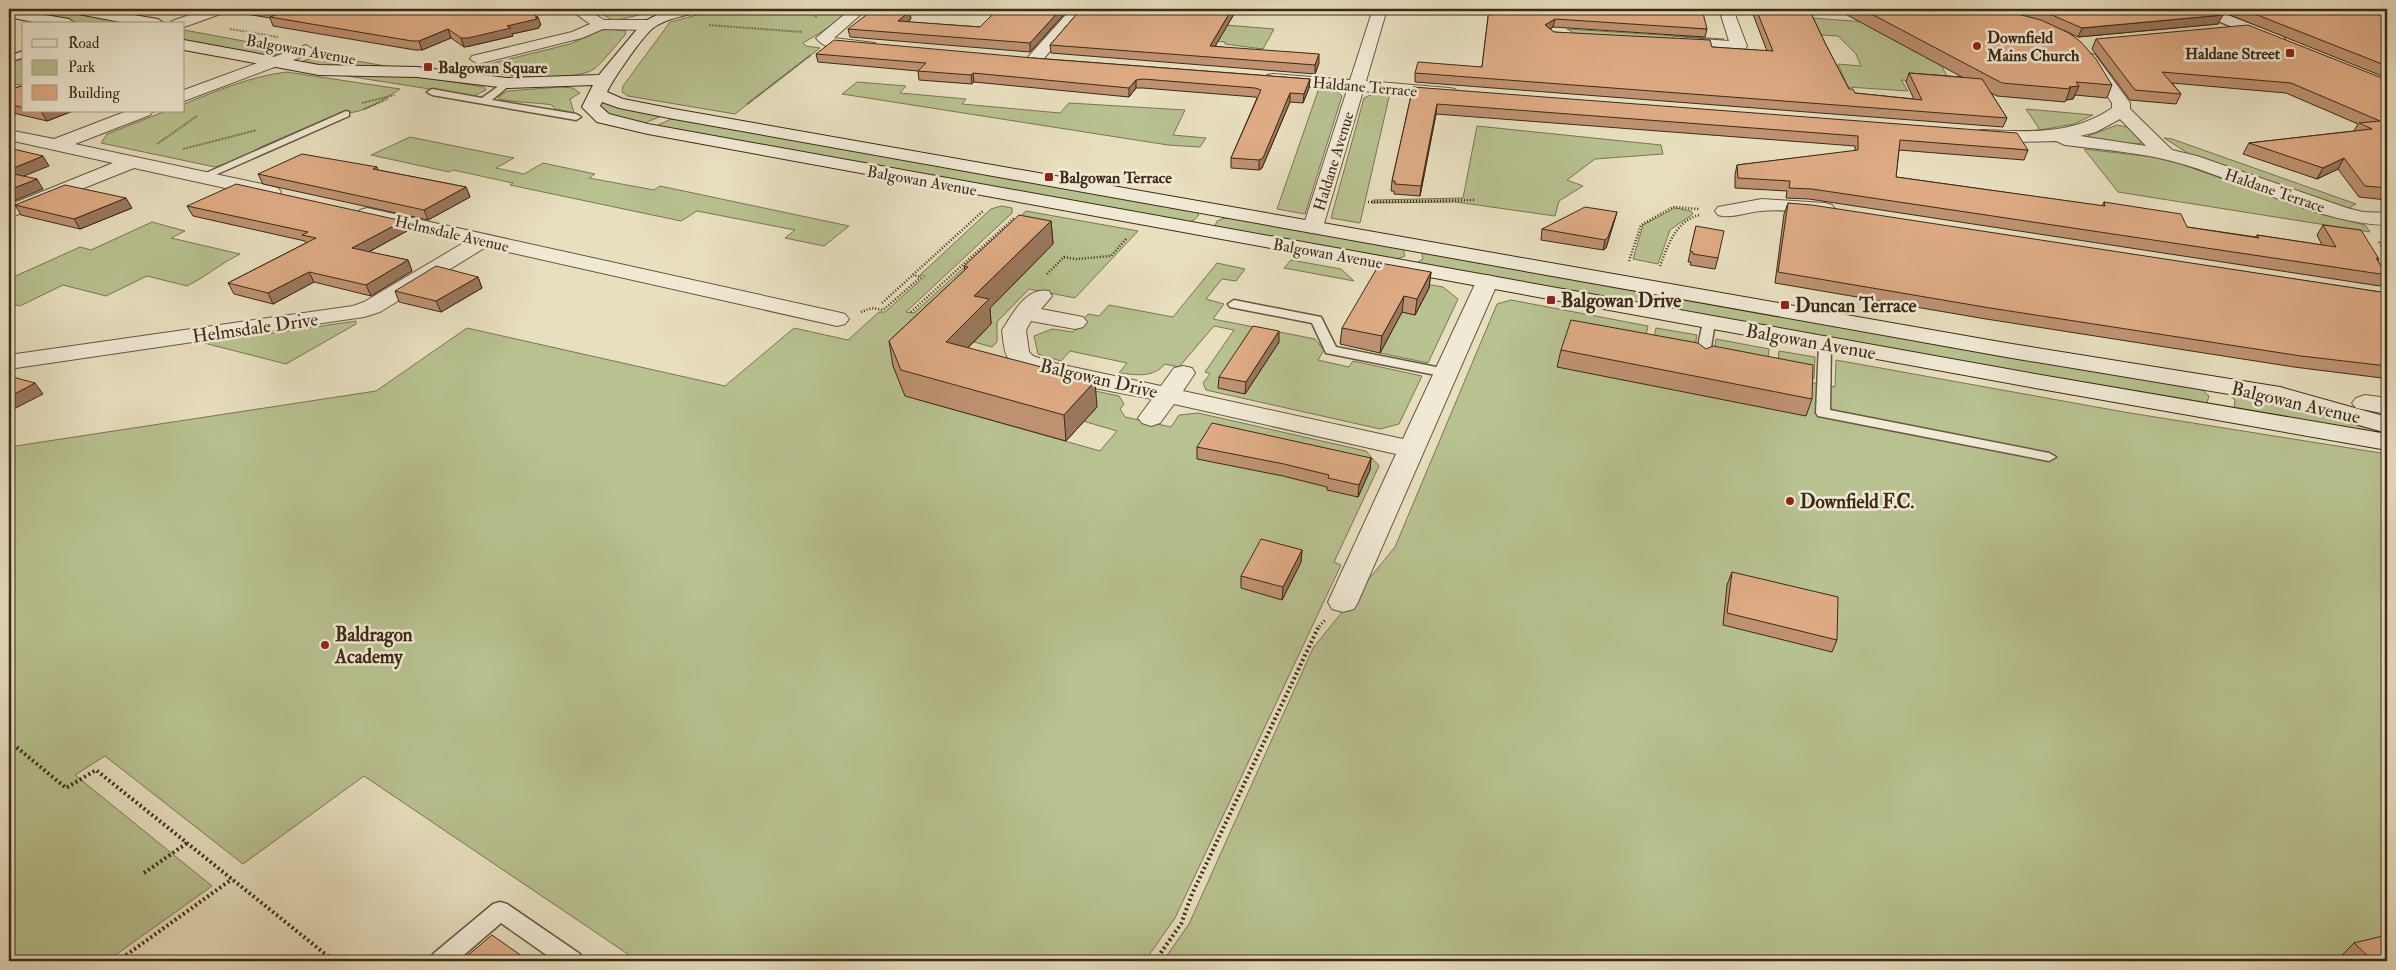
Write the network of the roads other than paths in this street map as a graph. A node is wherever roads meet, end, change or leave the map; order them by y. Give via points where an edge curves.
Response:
1 (73, 9) edge
2 (222, 9) edge
3 (576, 9) edge
4 (693, 9) edge
5 (860, 9) edge
6 (1079, 9) edge
7 (1380, 9) edge
8 (1726, 9) edge
9 (2199, 9) edge
10 (9, 13) edge
11 (58, 22) edge
12 (147, 22) edge
13 (183, 22) edge
14 (601, 24) junction
15 (648, 25) junction
16 (185, 28) edge
17 (2248, 28) junction
18 (207, 32) dead end
19 (2210, 32) edge
20 (1661, 41) edge
21 (2076, 44) edge
22 (185, 45) edge
23 (280, 45) dead end
24 (2292, 46) edge
25 (884, 48) edge
26 (306, 50) junction
27 (22, 55) edge
28 (1016, 58) edge
29 (9, 59) edge
30 (478, 59) dead end
31 (1034, 60) junction
32 (1053, 61) edge
33 (275, 62) junction
34 (417, 72) junction
35 (1261, 78) edge
36 (507, 84) junction
37 (1356, 86) junction
38 (600, 87) junction
39 (432, 92) dead end
40 (1464, 94) edge
41 (185, 96) edge
42 (484, 101) junction
43 (2121, 110) junction
44 (141, 112) edge
45 (346, 114) road end
46 (674, 114) junction
47 (576, 118) dead end
48 (648, 129) junction
49 (9, 134) edge
50 (1969, 134) edge
51 (2044, 138) junction
52 (55, 145) junction
53 (2165, 154) junction
54 (132, 162) junction
55 (202, 177) junction
56 (289, 197) edge
57 (347, 210) edge
58 (1212, 210) junction
59 (1725, 211) road end
60 (9, 212) edge
61 (1849, 213) edge
62 (2387, 219) edge
63 (1313, 227) junction
64 (1196, 230) junction
65 (483, 240) junction
66 (1414, 246) junction
67 (1402, 266) junction
68 (1487, 282) junction
69 (1234, 304) dead end
70 (838, 319) road end
71 (1075, 322) dead end
72 (1709, 322) junction
73 (1825, 343) junction
74 (1702, 360) edge
75 (9, 362) edge
76 (1183, 372) dead end
77 (1446, 373) junction
78 (2204, 382) junction
79 (1168, 394) junction
80 (2221, 412) junction
81 (1151, 418) dead end
82 (2387, 425) edge
83 (2387, 442) edge
84 (1412, 449) junction
85 (2049, 457) dead end
86 (1343, 602) road end
87 (441, 961) edge
88 (572, 961) edge

1 - 12 street
2 - 13 street
3 - 14 street
4 - 15 street
5 - 25 street via 828,38
6 - 31 street
7 - 37 street, Haldane Avenue
8 - 20 street via 1739,46
9 - 17 street
10 - 11 street
14 - 15 street
14 - 30 street via 577,36
15 - 38 street
16 - 18 street
17 - 19 street
17 - 24 street
21 - 43 street via 2121,103
22 - 33 street, Balgowan Avenue
23 - 26 street, Balgowan Avenue
26 - 33 street
26 - 34 street, Balgowan Avenue
27 - 29 lane
28 - 31 street
31 - 32 street
33 - 34 street, Balgowan Avenue via 319,70
33 - 41 street
34 - 36 street, Balgowan Avenue
35 - 37 street, Haldane Terrace
36 - 38 street, Balgowan Avenue
36 - 42 lane
37 - 40 street, Haldane Terrace
37 - 63 street, Haldane Avenue
38 - 46 street, Balgowan Avenue via 619,103
38 - 48 street, Balgowan Avenue via 591,107 603,118
39 - 42 lane
42 - 47 lane
43 - 51 street, Haldane Terrace via 2110,120 2082,131
43 - 53 street
44 - 52 street
45 - 55 lane
46 - 48 street via 655,122
46 - 58 street, Balgowan Avenue
48 - 64 street, Balgowan Avenue
49 - 52 street
50 - 51 street, Haldane Terrace
51 - 53 street, Haldane Terrace
52 - 54 street
53 - 62 street, Haldane Terrace via 2340,212 2363,218
54 - 55 street
54 - 60 street
55 - 56 street
57 - 65 street, Helmsdale Avenue
58 - 63 street, Balgowan Avenue
58 - 64 street
59 - 61 street via 1746,204 1774,204
63 - 66 street, Balgowan Avenue
64 - 67 street, Balgowan Avenue
65 - 70 street, Helmsdale Avenue
65 - 75 street, Helmsdale Drive via 372,306 356,312
66 - 67 street, Balgowan Avenue via 1413,257
66 - 78 street, Balgowan Avenue
67 - 68 street, Balgowan Avenue
68 - 72 street, Balgowan Avenue
68 - 77 street
69 - 77 lane via 1317,320 1331,350
71 - 79 street, Balgowan Drive via 1033,304 1014,330 1017,353 1024,360 1048,369
72 - 73 street, Balgowan Avenue
72 - 74 lane
73 - 80 street, Balgowan Avenue
73 - 85 lane via 1823,413
76 - 79 street, Balgowan Drive
77 - 84 street
78 - 80 street, Balgowan Avenue via 2220,398
78 - 82 street, Balgowan Avenue via 2280,394
79 - 81 street, Balgowan Drive
79 - 84 street, Balgowan Drive
80 - 83 street, Balgowan Avenue
84 - 86 street
87 - 88 lane via 500,911

